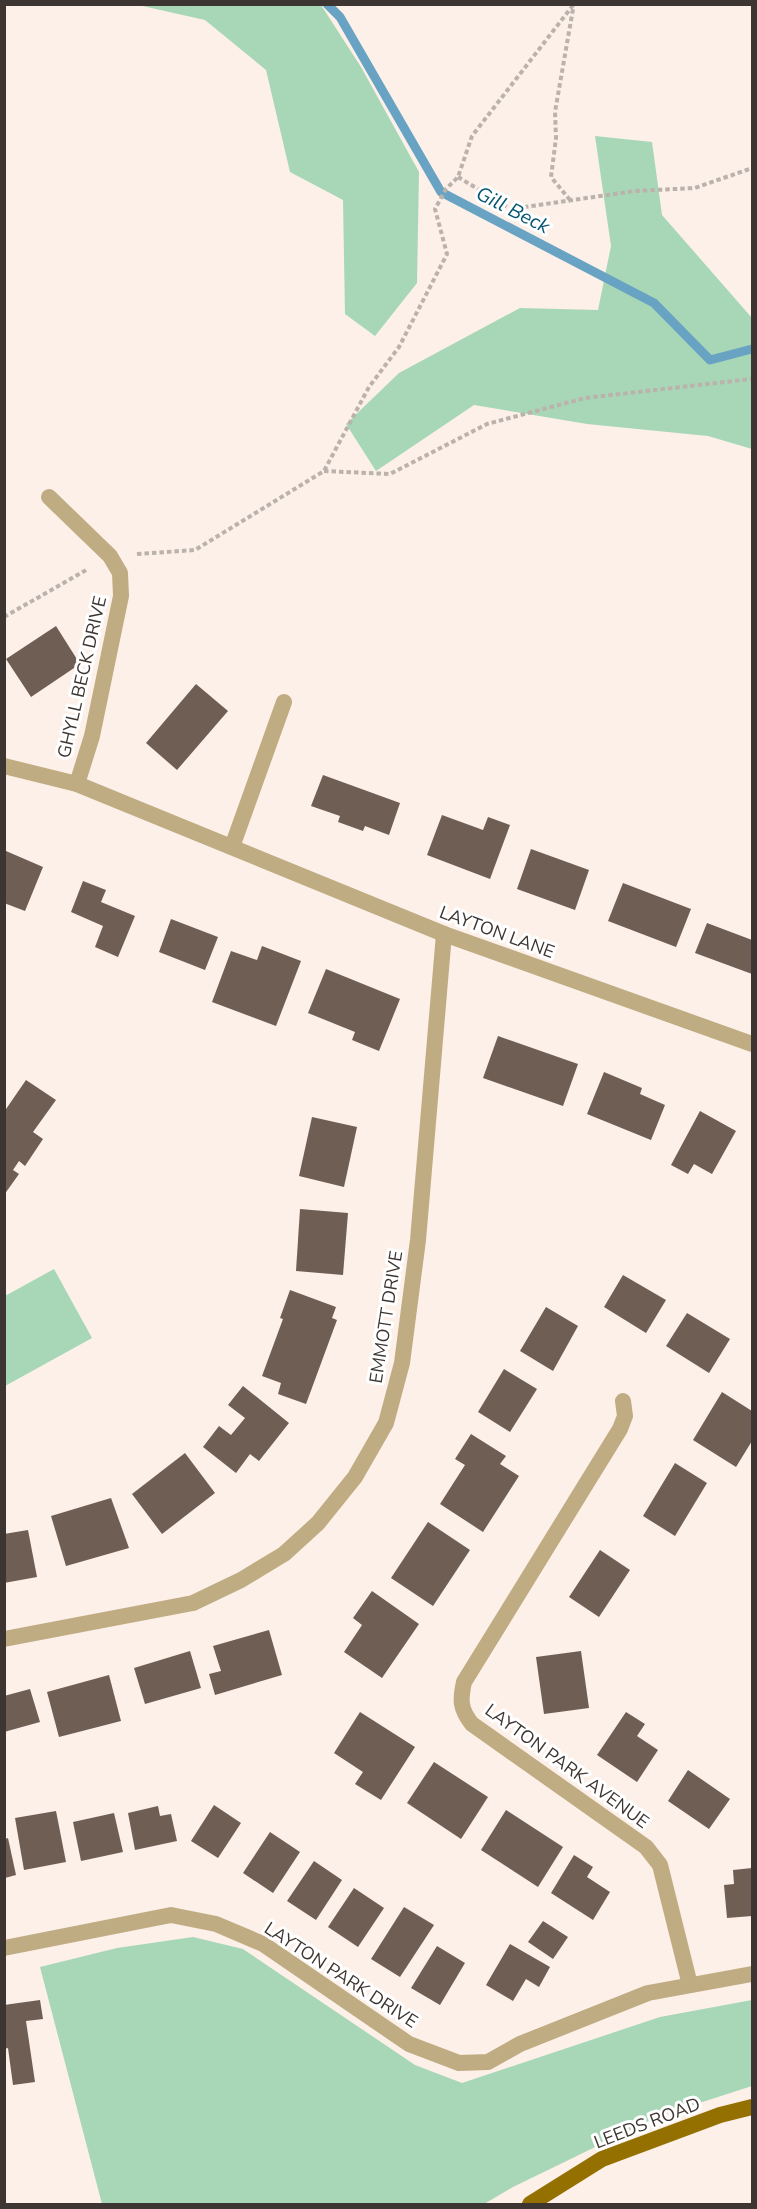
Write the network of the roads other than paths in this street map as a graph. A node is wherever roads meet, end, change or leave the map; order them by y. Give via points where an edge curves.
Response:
1 (49, 497) dead end
2 (284, 702) dead end
3 (4, 766) edge
4 (77, 784) junction
5 (232, 847) junction
6 (444, 934) junction
7 (753, 1044) edge
8 (623, 1401) dead end
9 (4, 1639) edge
10 (4, 1948) edge
11 (753, 1974) edge
12 (690, 1985) junction
13 (753, 2107) edge
14 (530, 2205) edge

1 - 4 street, GHYLL BECK DRIVE via 110,556 120,573 121,596 92,736
2 - 5 street
3 - 4 street, LAYTON LANE
4 - 5 street, LAYTON LANE
5 - 6 street, LAYTON LANE
6 - 7 street, LAYTON LANE
6 - 9 street, EMMOTT DRIVE via 418,1240 402,1363 386,1423 355,1477 318,1523 284,1554 193,1603
8 - 12 street, LAYTON PARK AVENUE via 625,1416 620,1430 464,1682 460,1700 463,1713 472,1724 646,1847 660,1865
10 - 12 street, LAYTON PARK DRIVE via 171,1915 216,1924 263,1944 409,2044 459,2064 488,2062 520,2044 648,1993
11 - 12 street, LAYTON PARK DRIVE
13 - 14 main road, LEEDS ROAD via 720,2115 602,2160

